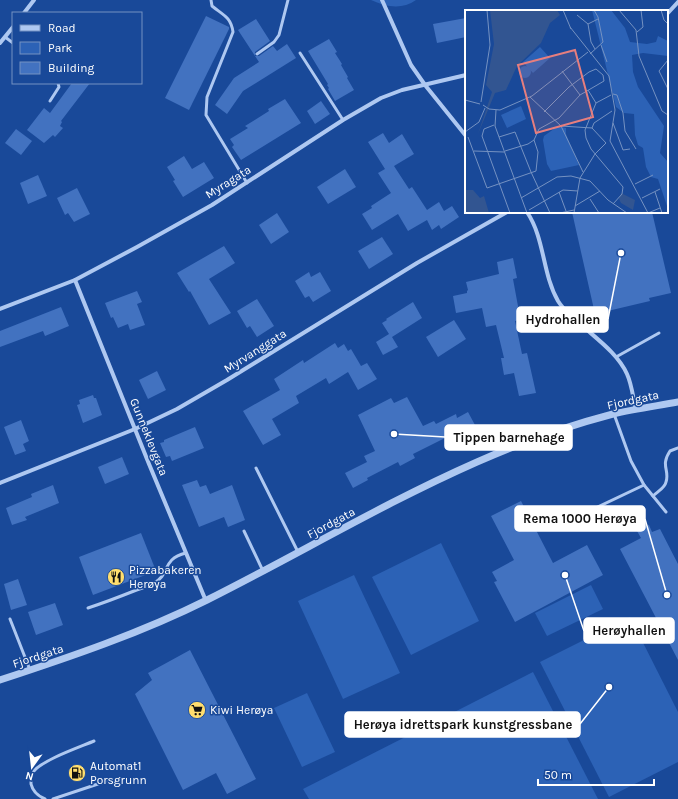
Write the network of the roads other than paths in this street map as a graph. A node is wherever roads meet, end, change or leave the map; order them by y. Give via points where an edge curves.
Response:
1 (34, 0) edge
2 (211, 0) edge
3 (288, 0) edge
4 (382, 0) edge
5 (678, 2) edge
6 (25, 12) edge
7 (668, 13) edge
8 (12, 28) edge
9 (5, 37) junction
10 (12, 42) edge
11 (0, 43) edge
12 (300, 53) dead end
13 (257, 54) dead end
14 (465, 75) edge
15 (58, 84) edge
16 (425, 85) junction
17 (50, 101) dead end
18 (343, 120) junction
19 (465, 135) edge
20 (247, 183) junction
21 (505, 213) edge
22 (527, 213) edge
23 (75, 280) junction
24 (0, 309) edge
25 (659, 333) dead end
26 (616, 356) junction
27 (678, 402) edge
28 (636, 410) junction
29 (614, 414) junction
30 (135, 429) junction
31 (678, 448) edge
32 (256, 468) dead end
33 (0, 483) edge
34 (644, 485) junction
35 (653, 496) junction
36 (666, 512) dead end
37 (564, 523) dead end
38 (244, 531) dead end
39 (186, 553) junction
40 (298, 553) junction
41 (263, 571) junction
42 (206, 601) junction
43 (88, 608) dead end
44 (10, 619) dead end
45 (30, 670) junction
46 (0, 680) edge
47 (94, 741) dead end
48 (110, 780) dead end
49 (45, 799) edge
50 (53, 799) edge

1 - 6 street
2 - 20 lane via 212,6 229,19 233,32 207,97 206,115
3 - 13 lane via 279,35 274,42
4 - 16 street via 411,65
5 - 7 street
8 - 9 street
9 - 10 lane
9 - 11 street
12 - 18 lane
14 - 16 street, Myragata
15 - 17 lane
16 - 18 street, Myragata via 381,98
16 - 19 street
18 - 20 street, Myragata
20 - 23 street, Myragata
21 - 30 street, Myrvanggata via 404,271 227,380 177,409
22 - 26 street via 536,228 551,286 559,302
23 - 24 street, Myragata
23 - 30 street, Gunneklevgata
25 - 26 lane
26 - 28 street via 626,373
27 - 28 street, Fjordgata
28 - 29 street, Fjordgata
29 - 34 lane
29 - 40 street, Fjordgata via 510,448 477,462
30 - 33 street, Myrvanggata
30 - 39 street, Gunneklevgata
31 - 35 lane via 670,451 665,458 667,482
32 - 40 lane
34 - 35 lane
34 - 37 lane
35 - 36 lane
38 - 41 lane
39 - 42 street, Gunneklevgata
39 - 43 lane via 172,559 164,574 155,583
40 - 41 street, Fjordgata
41 - 42 street, Fjordgata
42 - 45 street, Fjordgata via 136,632
44 - 45 lane
45 - 46 street, Fjordgata
47 - 49 lane via 44,763 33,772 32,788 38,796
48 - 50 lane

